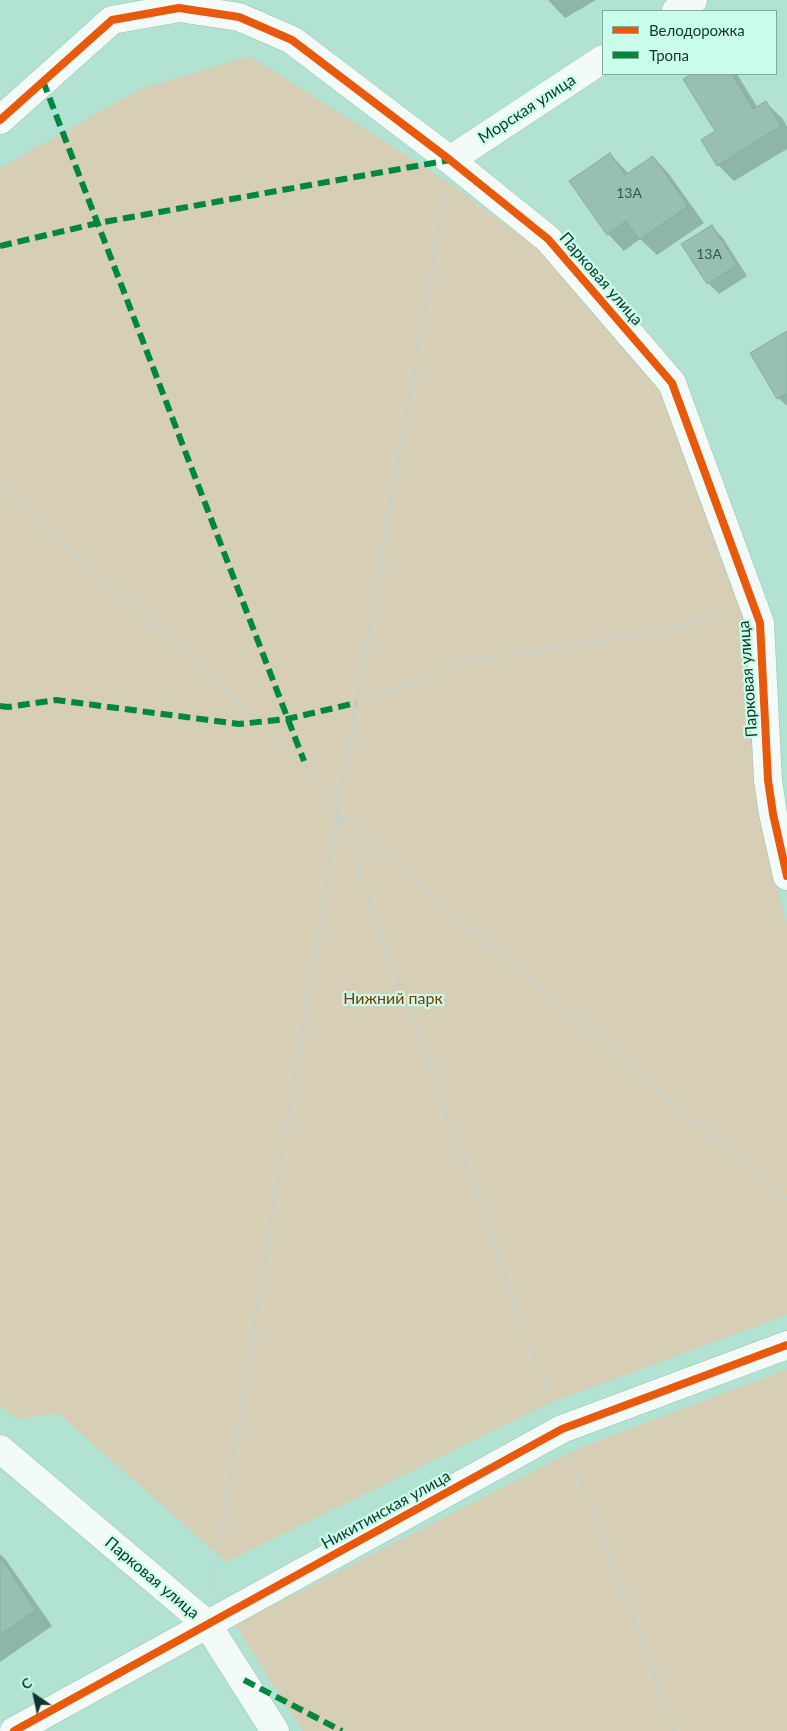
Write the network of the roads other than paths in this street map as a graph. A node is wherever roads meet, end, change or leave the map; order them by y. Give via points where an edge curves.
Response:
1 (693, 0) edge
2 (678, 10) edge
3 (602, 60) edge
4 (0, 120) edge
5 (450, 160) junction
6 (787, 876) edge
7 (787, 1345) edge
8 (0, 1449) edge
9 (207, 1624) junction
10 (14, 1731) edge
11 (275, 1731) edge

1 - 2 street
3 - 5 street, Морская улица
4 - 5 street, Парковая улица via 112,20 178,8 239,17 292,40
5 - 6 street, Парковая улица via 548,239 672,383 760,623 768,780
7 - 9 street, Никитинская улица via 562,1430
8 - 9 street, Парковая улица
9 - 10 street, Никитинская улица
9 - 11 street, Парковая улица

